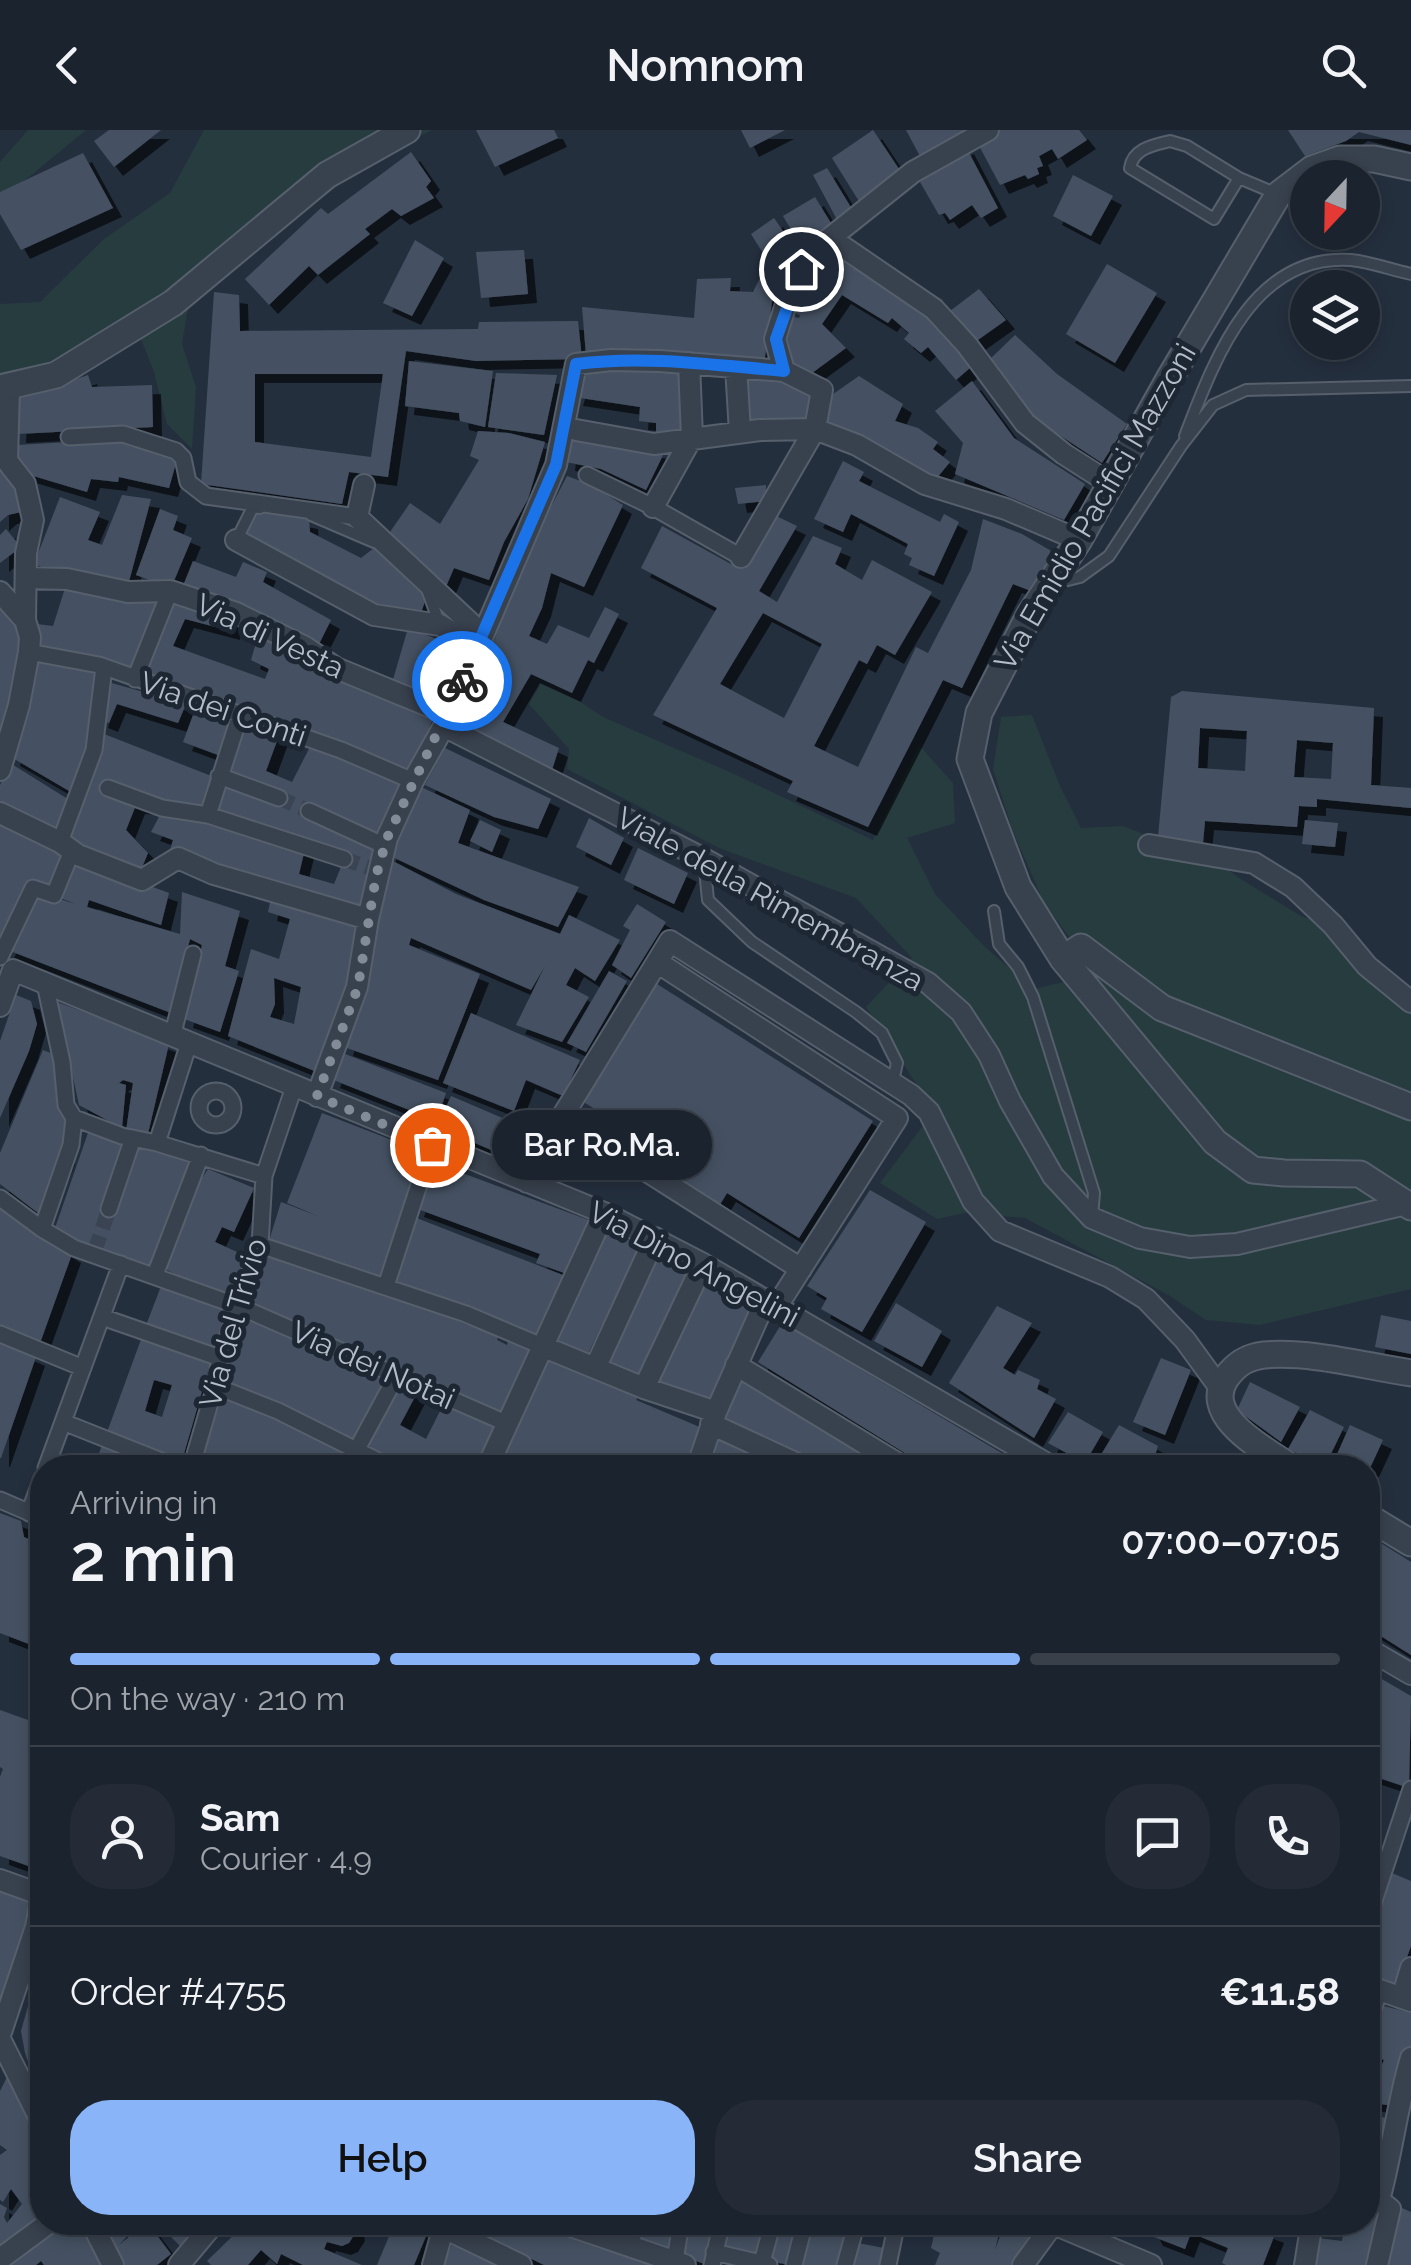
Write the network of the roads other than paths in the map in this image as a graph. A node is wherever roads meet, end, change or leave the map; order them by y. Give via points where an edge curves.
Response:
1 (407, 130) edge
2 (988, 130) edge
3 (1411, 167) edge
4 (1239, 178) junction
5 (1278, 194) junction
6 (830, 238) junction
7 (1411, 274) edge
8 (688, 363) junction
9 (736, 367) junction
10 (784, 371) junction
11 (1411, 386) edge
12 (4, 388) edge
13 (816, 429) junction
14 (576, 430) dead end
15 (740, 432) junction
16 (69, 437) dead end
17 (692, 437) junction
18 (1180, 446) junction
19 (587, 474) dead end
20 (1112, 484) junction
21 (364, 485) dead end
22 (653, 507) junction
23 (357, 517) junction
24 (236, 540) joint
25 (1079, 540) junction
26 (741, 558) joint
27 (1056, 577) junction
28 (26, 578) junction
29 (170, 591) junction
30 (0, 592) edge
31 (25, 620) junction
32 (440, 625) junction
33 (480, 640) junction
34 (30, 652) junction
35 (104, 668) junction
36 (135, 679) junction
37 (240, 715) junction
38 (446, 720) junction
39 (0, 770) edge
40 (219, 776) junction
41 (413, 780) junction
42 (108, 788) dead end
43 (279, 798) tunnel mouth
44 (309, 811) tunnel mouth
45 (0, 813) edge
46 (208, 815) junction
47 (1149, 845) dead end
48 (66, 846) junction
49 (385, 846) junction
50 (344, 859) tunnel mouth
51 (704, 859) junction
52 (994, 911) dead end
53 (368, 919) junction
54 (193, 954) dead end
55 (1063, 959) junction
56 (657, 962) junction
57 (4, 964) edge
58 (46, 984) junction
59 (1411, 1002) edge
60 (0, 1006) edge
61 (180, 1040) junction
62 (893, 1081) junction
63 (294, 1087) junction
64 (317, 1096) junction
65 (1411, 1107) edge
66 (562, 1117) junction
67 (74, 1118) junction
68 (207, 1128) joint
69 (134, 1138) junction
70 (157, 1143) junction
71 (432, 1145) junction
72 (201, 1154) junction
73 (264, 1176) junction
74 (528, 1182) junction
75 (0, 1198) edge
76 (1409, 1205) edge
77 (109, 1210) tunnel mouth
78 (604, 1214) junction
79 (1092, 1218) junction
80 (42, 1229) junction
81 (655, 1238) junction
82 (260, 1245) junction
83 (121, 1264) junction
84 (703, 1264) junction
85 (801, 1269) junction
86 (159, 1277) junction
87 (386, 1286) junction
88 (772, 1303) junction
89 (238, 1306) junction
90 (102, 1317) junction
91 (0, 1334) edge
92 (544, 1347) junction
93 (220, 1358) junction
94 (596, 1366) junction
95 (736, 1366) junction
96 (83, 1368) junction
97 (1411, 1373) edge
98 (397, 1376) junction
99 (215, 1386) junction
100 (644, 1388) junction
101 (1220, 1388) junction
102 (713, 1418) junction
103 (63, 1422) junction
104 (508, 1424) junction
105 (356, 1450) junction
106 (51, 1455) edge
107 (147, 1455) edge
108 (195, 1455) edge
109 (366, 1455) edge
110 (494, 1455) edge
111 (701, 1455) edge
112 (782, 1455) edge
113 (881, 1455) edge
114 (1032, 1455) edge
115 (1272, 1455) edge
116 (0, 1500) edge
117 (30, 1513) edge
118 (1380, 1524) edge
119 (1411, 1543) edge
120 (1380, 1655) edge
121 (1411, 1674) edge
122 (1411, 1789) edge
123 (0, 1880) edge
124 (1380, 1883) edge
125 (30, 1891) edge
126 (30, 1952) edge
127 (1411, 1968) edge
128 (1380, 1991) edge
129 (1406, 1999) edge
130 (0, 2037) edge
131 (1411, 2058) edge
132 (30, 2099) edge
133 (1380, 2196) edge
134 (1380, 2201) edge
135 (32, 2235) edge
136 (98, 2235) edge
137 (204, 2235) edge
138 (442, 2235) edge
139 (464, 2235) edge
140 (607, 2235) edge
141 (633, 2235) edge
142 (681, 2235) edge
143 (770, 2235) edge
144 (801, 2235) edge
145 (854, 2235) edge
146 (894, 2235) edge
147 (1043, 2235) edge
148 (1098, 2235) edge
149 (1310, 2235) edge
150 (630, 2247) junction
151 (713, 2258) edge
152 (0, 2259) edge
153 (680, 2263) edge
154 (766, 2264) edge
155 (113, 2265) edge
156 (178, 2265) edge
157 (433, 2265) edge
158 (522, 2265) edge
159 (794, 2265) edge
160 (845, 2265) edge
161 (888, 2265) edge
162 (1022, 2265) edge
163 (1152, 2265) edge
164 (1305, 2265) edge
165 (1377, 2265) edge

1 - 12 street via 328,175 174,302 56,376
2 - 6 street via 913,172
3 - 5 street, Via Emidio Pacifici Mazzoni via 1340,160 1312,168
4 - 4 lane via 1170,141 1131,160 1130,168 1214,219
4 - 5 lane
5 - 20 street, Via Emidio Pacifici Mazzoni
6 - 10 street via 801,269 786,304 776,339
6 - 20 street via 934,310 1025,422
7 - 18 lane via 1352,260 1290,272 1234,326
8 - 9 street
8 - 17 street
8 - 33 street via 576,364 556,465
9 - 10 street
9 - 15 street
10 - 13 street via 822,390
11 - 18 lane via 1246,390 1213,405
12 - 28 street via 8,461 25,484 34,520
13 - 15 street
13 - 25 street via 925,484
13 - 26 street
14 - 17 street via 654,444
15 - 17 street
16 - 23 street via 123,434 176,451 188,482 206,496
17 - 22 street
18 - 27 lane via 1110,556 1080,578
19 - 22 street
20 - 25 street, Via Emidio Pacifici Mazzoni
21 - 23 street
22 - 26 street
23 - 33 street
24 - 32 street via 374,615
24 - 32 lane via 254,507 310,515 379,544 430,592
25 - 27 street, Via Emidio Pacifici Mazzoni
27 - 55 street, Via Emidio Pacifici Mazzoni via 978,713 970,759 1018,887
28 - 29 street, Via di Vesta
28 - 31 street
29 - 36 street
29 - 38 street, Via di Vesta via 236,614
30 - 31 street
31 - 34 street
32 - 33 street
33 - 38 street
34 - 35 street, Via dei Conti
34 - 39 street
35 - 36 street, Via dei Conti
35 - 48 street via 94,750
36 - 37 street, Via dei Conti
37 - 40 street
37 - 41 street, Via dei Conti
38 - 41 street
38 - 51 street, Viale della Rimembranza
40 - 43 street
40 - 46 street
41 - 49 street
42 - 46 street via 162,808
44 - 49 street
45 - 48 street
46 - 50 street
47 - 59 street via 1254,863 1293,887
48 - 53 street via 142,880 178,858
48 - 57 street via 54,895 32,888 7,940
49 - 53 street
51 - 62 lane via 708,900 752,942 882,1034 897,1063
51 - 79 street, Viale della Rimembranza via 928,982 961,1012 1053,1176
52 - 79 lane via 1000,944 1033,997 1094,1193
53 - 64 street via 358,987
54 - 61 street
55 - 65 street via 1081,947 1162,1008
55 - 76 street, Viale della Rimembranza via 1215,1142 1254,1170 1360,1174
56 - 62 street via 670,941
56 - 66 street
56 - 85 street via 897,1118
57 - 58 street, Via Dino Angelini
57 - 60 street
58 - 61 street, Via Dino Angelini
58 - 67 street via 66,1105
61 - 63 street, Via Dino Angelini
61 - 70 street
62 - 101 street via 929,1112 973,1201 1000,1231 1146,1299
63 - 64 street, Via Dino Angelini
63 - 73 street, Via del Trivio
64 - 71 street, Via Dino Angelini
66 - 74 street
66 - 85 street
67 - 69 street
67 - 80 street
68 - 68 street via 195,1098 225,1085 237,1116
69 - 70 street
69 - 77 street
70 - 72 street
71 - 74 street, Via Dino Angelini
71 - 87 street
72 - 73 street
72 - 86 street
73 - 82 street, Via del Trivio
74 - 78 street, Via Dino Angelini
75 - 80 street, Via dei Notai
76 - 79 street, Viale della Rimembranza via 1257,1240 1190,1246 1140,1238
78 - 81 street, Via Dino Angelini
78 - 92 street
80 - 83 street, Via dei Notai
81 - 84 street, Via Dino Angelini
81 - 94 street
82 - 87 street
82 - 89 street, Via del Trivio
83 - 86 street, Via dei Notai
83 - 90 street
84 - 88 street, Via Dino Angelini
84 - 100 street
85 - 88 street
86 - 89 street, Via dei Notai
87 - 92 street
88 - 95 street
88 - 114 street, Via Dino Angelini
89 - 93 street, Via del Trivio
89 - 98 street, Via dei Notai
90 - 93 street
90 - 96 street
91 - 96 street
92 - 94 street
92 - 104 street
93 - 99 street, Via del Trivio
94 - 100 street
95 - 102 street
95 - 113 street
96 - 103 street
97 - 101 street via 1259,1355 1236,1364
98 - 104 street, Via dei Notai
98 - 105 street
99 - 105 street
99 - 108 street, Via del Trivio
100 - 102 street
101 - 115 street via 1221,1404 1238,1432
102 - 111 street
102 - 112 street
103 - 106 street
103 - 107 street
104 - 110 street
105 - 109 street
116 - 117 street
118 - 119 street
120 - 121 street
122 - 124 street
123 - 125 street
126 - 130 street
127 - 129 street
128 - 129 street
130 - 132 street
131 - 133 street
134 - 165 street via 1390,2209
135 - 152 street
136 - 155 street
137 - 156 street
138 - 157 street
139 - 158 street
140 - 150 street
141 - 150 street
142 - 153 street
143 - 154 street
144 - 159 street
145 - 160 street
146 - 161 street
147 - 162 street
148 - 163 street
149 - 164 street
150 - 153 street
151 - 154 street

